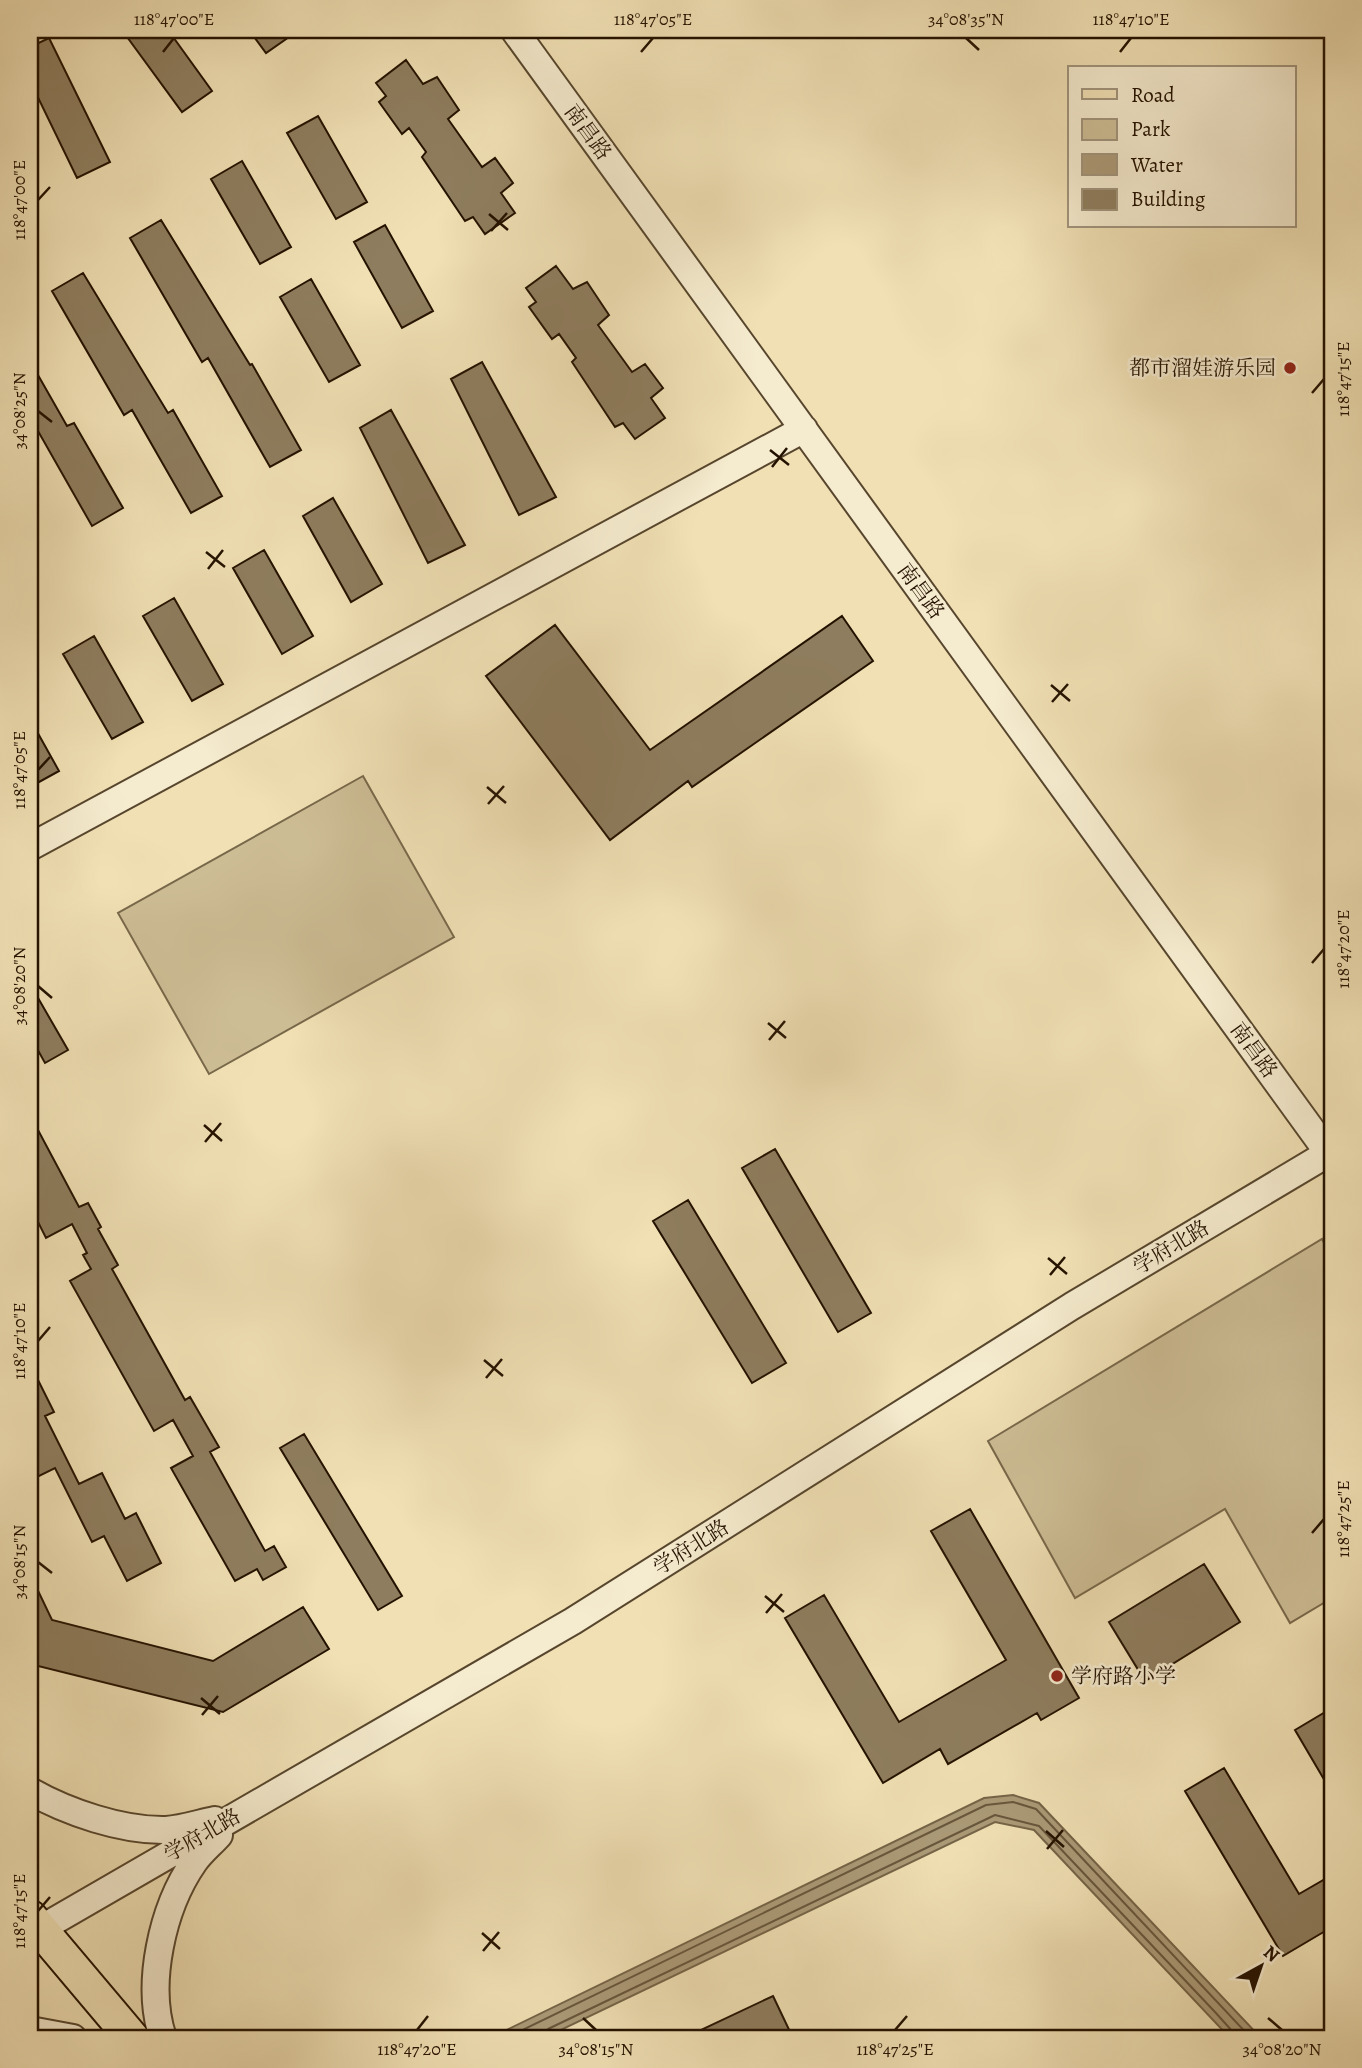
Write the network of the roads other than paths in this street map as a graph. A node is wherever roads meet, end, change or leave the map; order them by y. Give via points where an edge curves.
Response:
1 (514, 30) edge
2 (804, 429) junction
3 (30, 847) edge
4 (1331, 1154) edge
5 (30, 1791) edge
6 (237, 1815) junction
7 (32, 1920) edge
8 (30, 2030) edge
9 (73, 2038) edge
10 (132, 2038) edge
11 (163, 2038) edge

1 - 2 street, 南昌路
2 - 3 street
2 - 4 street, 南昌路
4 - 6 street, 学府北路 via 1072,1306 573,1621
5 - 6 street via 52,1804 112,1824 167,1830
6 - 7 street, 学府北路
6 - 11 street via 194,1862 169,1909 156,1968 157,2022
7 - 10 main road
8 - 9 street

